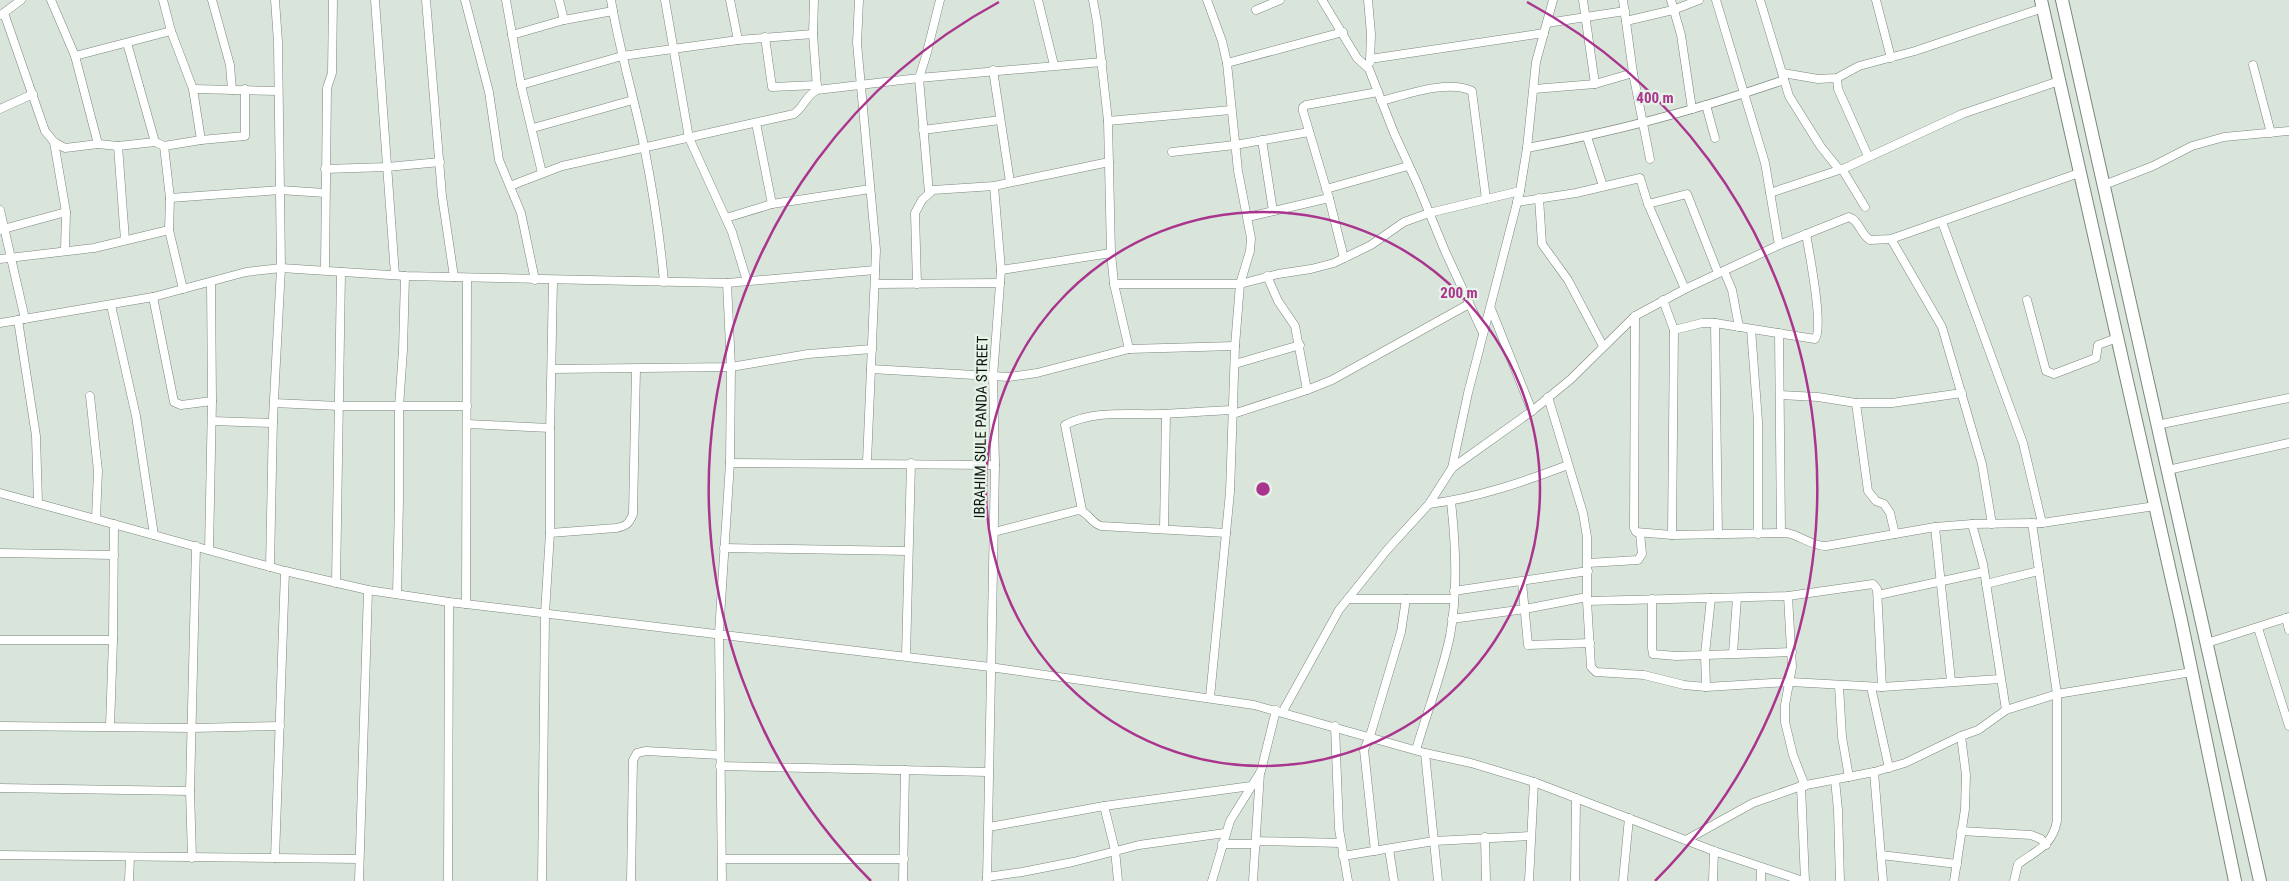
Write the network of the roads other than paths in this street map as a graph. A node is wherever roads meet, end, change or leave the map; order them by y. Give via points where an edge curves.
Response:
1 (21, 0) edge
2 (52, 0) edge
3 (164, 0) edge
4 (212, 0) edge
5 (275, 0) edge
6 (333, 0) edge
7 (375, 0) edge
8 (426, 0) edge
9 (465, 0) edge
10 (506, 0) edge
11 (559, 0) edge
12 (611, 0) edge
13 (665, 0) edge
14 (730, 0) edge
15 (814, 0) edge
16 (859, 0) edge
17 (940, 0) edge
18 (1038, 0) edge
19 (1093, 0) edge
20 (1207, 0) edge
21 (1280, 0) edge
22 (1322, 0) edge
23 (1368, 0) edge
24 (1553, 0) edge
25 (1583, 0) edge
26 (1623, 0) edge
27 (1671, 0) edge
28 (1699, 0) edge
29 (1716, 0) edge
30 (1760, 0) edge
31 (1876, 0) edge
32 (2062, 0) edge
33 (2042, 4) edge
34 (613, 10) junction
35 (1256, 10) dead end
36 (1673, 10) junction
37 (1625, 11) junction
38 (2, 14) edge
39 (1585, 18) junction
40 (564, 20) junction
41 (1626, 21) junction
42 (1547, 23) junction
43 (171, 31) junction
44 (1343, 32) junction
45 (1544, 33) junction
46 (512, 34) junction
47 (813, 34) junction
48 (765, 37) junction
49 (738, 40) junction
50 (126, 43) junction
51 (673, 48) junction
52 (75, 56) junction
53 (622, 56) junction
54 (1891, 58) junction
55 (1370, 59) junction
56 (1102, 62) junction
57 (1227, 63) junction
58 (1054, 65) junction
59 (2253, 65) dead end
60 (1369, 69) junction
61 (993, 70) junction
62 (1633, 73) junction
63 (1784, 76) junction
64 (918, 78) junction
65 (1837, 78) junction
66 (2059, 80) junction
67 (1595, 84) junction
68 (522, 85) junction
69 (862, 86) junction
70 (817, 87) junction
71 (193, 89) junction
72 (245, 89) junction
73 (1534, 89) junction
74 (232, 90) junction
75 (278, 91) junction
76 (1378, 92) junction
77 (32, 94) junction
78 (1744, 94) junction
79 (633, 100) junction
80 (1381, 101) junction
81 (1706, 105) junction
82 (0, 109) edge
83 (1692, 109) junction
84 (1231, 110) junction
85 (1000, 120) junction
86 (1108, 121) junction
87 (756, 123) junction
88 (1641, 123) junction
89 (533, 128) junction
90 (923, 130) junction
91 (2289, 131) edge
92 (1308, 132) junction
93 (2270, 132) junction
94 (1587, 136) junction
95 (689, 138) junction
96 (1715, 138) dead end
97 (201, 140) junction
98 (1262, 140) junction
99 (54, 142) junction
100 (155, 142) junction
101 (98, 144) junction
102 (1235, 145) junction
103 (118, 146) junction
104 (164, 146) junction
105 (644, 146) junction
106 (1527, 148) junction
107 (1172, 152) dead end
108 (1868, 156) junction
109 (1650, 159) dead end
110 (440, 162) junction
111 (1109, 162) junction
112 (1408, 166) junction
113 (387, 167) junction
114 (325, 169) junction
115 (1842, 169) junction
116 (542, 173) junction
117 (2079, 173) junction
118 (1010, 182) junction
119 (2104, 185) junction
120 (510, 186) junction
121 (994, 186) junction
122 (1603, 186) junction
123 (870, 189) junction
124 (1326, 189) junction
125 (280, 190) junction
126 (1520, 191) junction
127 (325, 193) junction
128 (929, 193) junction
129 (1770, 193) junction
130 (170, 198) junction
131 (1329, 198) junction
132 (1539, 198) junction
133 (1486, 199) junction
134 (1517, 202) junction
135 (772, 204) junction
136 (1648, 204) junction
137 (1865, 207) dead end
138 (0, 210) edge
139 (1273, 211) junction
140 (66, 212) junction
141 (1429, 213) junction
142 (1248, 217) junction
143 (726, 218) junction
144 (1942, 222) junction
145 (2, 230) edge
146 (169, 230) junction
147 (1806, 234) junction
148 (1890, 239) junction
149 (125, 240) junction
150 (1779, 245) junction
151 (65, 250) junction
152 (1111, 253) junction
153 (11, 257) junction
154 (1344, 258) junction
155 (0, 259) edge
156 (281, 268) junction
157 (325, 270) junction
158 (875, 270) junction
159 (1001, 270) junction
160 (341, 272) junction
161 (1721, 272) junction
162 (395, 275) junction
163 (405, 276) junction
164 (1267, 276) junction
165 (454, 277) junction
166 (467, 278) junction
167 (535, 280) junction
168 (553, 280) junction
169 (748, 281) junction
170 (211, 282) junction
171 (664, 282) junction
172 (727, 283) junction
173 (1000, 283) junction
174 (875, 284) junction
175 (917, 284) junction
176 (1114, 284) junction
177 (1240, 284) junction
178 (183, 289) junction
179 (1685, 289) junction
180 (153, 297) junction
181 (1663, 300) junction
182 (2026, 300) dead end
183 (1470, 304) junction
184 (110, 305) junction
185 (1491, 309) junction
186 (1635, 316) junction
187 (21, 320) junction
188 (0, 323) edge
189 (1715, 323) junction
190 (1738, 327) junction
191 (1751, 329) junction
192 (1674, 330) junction
193 (1483, 333) junction
194 (1779, 333) junction
195 (2117, 338) junction
196 (1300, 345) junction
197 (1235, 346) junction
198 (1603, 346) junction
199 (872, 349) junction
200 (1129, 349) junction
201 (1235, 364) junction
202 (731, 367) junction
203 (552, 368) junction
204 (636, 369) junction
205 (871, 369) junction
206 (993, 377) junction
207 (1307, 390) junction
208 (1962, 393) junction
209 (1780, 395) junction
210 (90, 396) dead end
211 (1548, 397) junction
212 (2289, 398) edge
213 (212, 401) junction
214 (274, 403) junction
215 (1856, 403) junction
216 (339, 406) junction
217 (467, 406) junction
218 (399, 407) junction
219 (1532, 411) junction
220 (1233, 412) junction
221 (1166, 414) junction
222 (212, 421) junction
223 (273, 423) junction
224 (467, 424) junction
225 (2158, 425) junction
226 (550, 428) junction
227 (2289, 443) edge
228 (730, 462) junction
229 (867, 462) junction
230 (911, 463) junction
231 (995, 465) junction
232 (1568, 465) junction
233 (1452, 468) junction
234 (2168, 470) junction
235 (0, 492) edge
236 (1451, 502) junction
237 (38, 503) junction
238 (1429, 504) junction
239 (2155, 506) junction
240 (1082, 510) junction
241 (96, 519) junction
242 (2032, 523) junction
243 (2042, 523) junction
244 (114, 524) junction
245 (1972, 524) junction
246 (1992, 524) junction
247 (1935, 527) junction
248 (1164, 529) junction
249 (994, 532) junction
250 (1226, 532) junction
251 (550, 533) junction
252 (1640, 533) junction
253 (1781, 533) junction
254 (1718, 534) junction
255 (1758, 534) junction
256 (1895, 534) junction
257 (154, 535) junction
258 (1672, 535) junction
259 (196, 546) junction
260 (724, 548) junction
261 (209, 550) junction
262 (908, 551) junction
263 (0, 553) edge
264 (114, 555) junction
265 (270, 567) junction
266 (1588, 567) junction
267 (285, 571) junction
268 (2040, 571) junction
269 (1984, 572) junction
270 (1940, 581) junction
271 (1522, 582) junction
272 (336, 583) junction
273 (1986, 584) junction
274 (368, 590) junction
275 (397, 594) junction
276 (1454, 595) junction
277 (1878, 595) junction
278 (1788, 596) junction
279 (1711, 598) junction
280 (1737, 598) junction
281 (1348, 599) junction
282 (1406, 599) junction
283 (1587, 599) junction
284 (1652, 599) junction
285 (449, 602) junction
286 (466, 604) junction
287 (1525, 609) junction
288 (545, 613) junction
289 (2287, 618) edge
290 (1452, 619) junction
291 (2258, 628) junction
292 (2289, 630) edge
293 (719, 633) junction
294 (0, 640) edge
295 (113, 640) junction
296 (2206, 643) junction
297 (1590, 644) junction
298 (1792, 652) junction
299 (1733, 653) junction
300 (1706, 654) junction
301 (906, 656) junction
302 (990, 667) junction
303 (2192, 672) junction
304 (2000, 679) junction
305 (1951, 681) junction
306 (1790, 682) junction
307 (1839, 686) junction
308 (1706, 687) junction
309 (1871, 687) junction
310 (1882, 687) junction
311 (2057, 694) junction
312 (1210, 697) junction
313 (1280, 710) junction
314 (2006, 710) junction
315 (2287, 712) edge
316 (0, 726) edge
317 (110, 726) junction
318 (280, 726) junction
319 (1335, 726) junction
320 (2289, 726) edge
321 (193, 728) junction
322 (1370, 736) junction
323 (1961, 736) junction
324 (1416, 750) junction
325 (1425, 753) junction
326 (720, 755) junction
327 (720, 766) junction
328 (1890, 768) junction
329 (905, 770) junction
330 (1261, 771) junction
331 (988, 772) junction
332 (1874, 772) junction
333 (2236, 774) junction
334 (1848, 777) junction
335 (2214, 779) junction
336 (1835, 780) junction
337 (1534, 782) junction
338 (1251, 786) junction
339 (1803, 786) junction
340 (0, 788) edge
341 (190, 791) junction
342 (1576, 798) junction
343 (1104, 806) junction
344 (1629, 818) junction
345 (988, 827) junction
346 (1961, 831) junction
347 (1225, 832) junction
348 (1530, 836) junction
349 (1485, 837) junction
350 (1686, 840) junction
351 (1434, 841) junction
352 (1256, 843) junction
353 (1341, 843) junction
354 (1222, 844) junction
355 (2046, 845) junction
356 (1389, 849) junction
357 (1115, 850) junction
358 (1375, 851) junction
359 (1714, 851) junction
360 (0, 855) edge
361 (1881, 855) junction
362 (1343, 856) junction
363 (130, 857) junction
364 (192, 858) junction
365 (275, 858) junction
366 (359, 859) junction
367 (722, 859) junction
368 (904, 859) junction
369 (1957, 864) junction
370 (1761, 868) junction
371 (987, 879) edge
372 (129, 881) edge
373 (359, 881) edge
374 (448, 881) edge
375 (542, 881) edge
376 (630, 881) edge
377 (722, 881) edge
378 (903, 881) edge
379 (1118, 881) edge
380 (1212, 881) edge
381 (1254, 881) edge
382 (1348, 881) edge
383 (1394, 881) edge
384 (1438, 881) edge
385 (1486, 881) edge
386 (1529, 881) edge
387 (1575, 881) edge
388 (1623, 881) edge
389 (1713, 881) edge
390 (1761, 881) edge
391 (1804, 881) edge
392 (1840, 881) edge
393 (1883, 881) edge
394 (1954, 881) edge
395 (2014, 881) edge
396 (2235, 881) edge
397 (2260, 881) edge

1 - 38 street
2 - 52 street
3 - 43 street
4 - 74 street via 230,65
5 - 75 street
6 - 114 street via 332,73 326,88
7 - 113 street
8 - 110 street
9 - 120 street via 489,92 499,160
10 - 46 street
11 - 40 street
12 - 34 street
13 - 51 street
14 - 49 street
15 - 47 street
16 - 69 street via 857,31
17 - 64 street
18 - 58 street
19 - 56 street
20 - 57 street
21 - 35 street
22 - 44 street
23 - 55 street
24 - 42 street
25 - 39 street
26 - 37 street
27 - 36 street
28 - 36 street
29 - 78 street
30 - 63 street
31 - 54 street
32 - 119 main road
33 - 54 street
33 - 66 main road
34 - 40 street
34 - 53 street
36 - 41 street
36 - 83 street via 1681,35
37 - 39 street
37 - 41 street
38 - 77 street
39 - 42 street
39 - 67 street
40 - 46 street
41 - 62 street
42 - 45 street
43 - 50 street
43 - 71 street
44 - 57 street
44 - 60 street via 1357,58
45 - 55 street
45 - 73 street via 1536,62
46 - 68 street
47 - 48 street
47 - 70 street
48 - 49 street
48 - 70 street via 772,87
49 - 51 street
50 - 52 street
50 - 100 street
51 - 53 street
51 - 95 street
52 - 101 street
53 - 68 street
53 - 79 street
54 - 65 street via 1859,66
55 - 60 street
56 - 58 street
56 - 86 street
57 - 84 street
58 - 61 street
59 - 93 street
60 - 76 street
61 - 64 street
61 - 85 street
62 - 67 street
62 - 88 street
63 - 65 street
63 - 78 street
63 - 115 street via 1790,96 1821,147
64 - 69 street
64 - 90 street
65 - 108 street via 1838,89
66 - 108 street via 1962,114
66 - 117 main road
67 - 73 street
68 - 89 street
69 - 70 street
69 - 123 street
70 - 87 street via 794,114
71 - 74 street
71 - 97 street
72 - 74 street
72 - 75 street
72 - 97 street via 245,136
73 - 106 street
75 - 125 street
76 - 80 street
76 - 92 street via 1306,105 1303,112
77 - 82 street
77 - 99 street via 45,131
78 - 81 street
78 - 129 street via 1765,163
79 - 89 street
79 - 105 street
80 - 112 street
80 - 133 street via 1428,89 1465,87 1472,91
81 - 83 street
81 - 96 street
83 - 88 street
84 - 86 street
84 - 102 street
85 - 90 street
85 - 118 street
86 - 111 street
87 - 95 street
87 - 135 street
88 - 94 street
88 - 109 street
89 - 116 street
90 - 128 street
91 - 93 street
92 - 98 street
92 - 124 street
93 - 119 street via 2224,137 2192,146
94 - 106 street
94 - 122 street
95 - 105 street
95 - 143 street
97 - 104 street
98 - 102 street
98 - 139 street
99 - 101 street via 64,148
99 - 140 street
100 - 103 street
100 - 104 street
101 - 103 street
102 - 107 street
102 - 142 street
103 - 149 street
104 - 130 street
105 - 116 street
105 - 171 street
106 - 126 street
108 - 115 street
110 - 113 street
110 - 165 street
111 - 118 street
111 - 152 street
112 - 124 street
112 - 141 street
113 - 114 street
113 - 162 street
114 - 127 street
115 - 129 street
115 - 137 street
116 - 120 street
117 - 144 street
117 - 195 main road
118 - 121 street
119 - 225 main road
120 - 167 street via 521,212
121 - 128 street
121 - 159 street, IBRAHIM SULE PANDA STREET
122 - 132 street
122 - 136 street via 1640,178
123 - 135 street
123 - 158 street
124 - 131 street
125 - 127 street
125 - 130 street
125 - 156 street
126 - 133 street
126 - 134 street
127 - 157 street
128 - 175 street via 915,213
129 - 150 street
130 - 146 street
131 - 139 street
131 - 154 street
132 - 134 street
132 - 198 street via 1542,244 1568,280
133 - 141 street
134 - 185 street
135 - 143 street
136 - 161 street via 1687,194
136 - 179 street
138 - 145 street
139 - 142 street
140 - 145 street
140 - 151 street
141 - 154 street via 1404,222 1371,245
141 - 183 street
142 - 177 street via 1250,251
143 - 169 street
144 - 148 street
144 - 243 street via 2023,443
145 - 153 street
146 - 149 street
146 - 178 street
147 - 148 street via 1849,218 1857,222 1866,238
147 - 150 street
147 - 194 street via 1817,338
148 - 208 street via 1942,327
149 - 151 street via 94,248
150 - 161 street
151 - 153 street
152 - 159 street
152 - 176 street
153 - 155 street
153 - 187 street
154 - 164 street via 1310,269
156 - 157 street
156 - 170 street via 262,269
156 - 214 street
157 - 160 street
158 - 169 street
158 - 174 street
159 - 173 street, IBRAHIM SULE PANDA STREET
160 - 162 street
160 - 216 street
161 - 179 street
161 - 190 street via 1732,290
162 - 163 street
163 - 165 street
163 - 218 street
164 - 177 street
164 - 196 street via 1278,301 1295,326
165 - 166 street
166 - 167 street
166 - 217 street
167 - 168 street
168 - 171 street
168 - 203 street
169 - 172 street
170 - 178 street
170 - 213 street
171 - 172 street
172 - 202 street
173 - 175 street
173 - 206 street, IBRAHIM SULE PANDA STREET
174 - 175 street
174 - 199 street
176 - 177 street
176 - 200 street
177 - 197 street
178 - 180 street
179 - 181 street
180 - 184 street
180 - 213 street via 174,402 181,405
181 - 186 street
181 - 192 street
182 - 195 street via 2048,373 2054,374 2096,358 2098,345
183 - 193 street
183 - 207 street via 1332,380
184 - 187 street
184 - 257 street via 136,416
185 - 193 street
185 - 219 street
186 - 198 street
186 - 252 street via 1634,528
187 - 188 street
187 - 237 street via 36,436
189 - 190 street
189 - 192 street via 1702,322
189 - 254 street
190 - 191 street
191 - 194 street
191 - 255 street via 1758,420
192 - 258 street
193 - 233 street
194 - 209 street
195 - 239 main road
196 - 201 street
196 - 207 street
197 - 200 street
197 - 201 street
198 - 211 street
199 - 202 street via 808,354
199 - 205 street
200 - 206 street via 1038,373
201 - 220 street
202 - 204 street
202 - 228 street
203 - 204 street
203 - 226 street
204 - 251 street via 633,514 630,521 626,526 616,528
205 - 206 street
205 - 229 street
206 - 231 street, IBRAHIM SULE PANDA STREET
207 - 220 street
208 - 215 street via 1892,403
208 - 246 street via 1982,464
209 - 215 street
209 - 253 street
210 - 241 street via 98,471
211 - 219 street
211 - 232 street
212 - 225 street
213 - 222 street
214 - 216 street
214 - 223 street
215 - 256 street via 1868,490 1890,513
216 - 218 street
216 - 272 street
217 - 218 street
217 - 224 street
218 - 275 street
219 - 233 street
220 - 221 street
220 - 250 street
221 - 240 street via 1106,414 1065,424
221 - 248 street
222 - 223 street
222 - 261 street
223 - 265 street
224 - 226 street
224 - 286 street
225 - 234 main road
226 - 251 street
227 - 234 street
228 - 229 street
228 - 260 street
229 - 230 street
230 - 231 street
230 - 262 street
231 - 249 street, IBRAHIM SULE PANDA STREET
232 - 236 street
232 - 266 street via 1583,513
233 - 238 street
234 - 296 main road
235 - 237 street
236 - 238 street
236 - 276 street via 1456,546
237 - 241 street
238 - 281 street
239 - 243 street
239 - 303 main road
240 - 248 street via 1096,525
240 - 249 street
241 - 244 street
242 - 243 street
242 - 246 street
242 - 268 street
244 - 257 street
244 - 264 street
245 - 246 street
245 - 247 street
245 - 269 street
247 - 256 street
247 - 270 street
248 - 250 street
249 - 302 street, IBRAHIM SULE PANDA STREET
250 - 312 street
251 - 288 street
252 - 258 street
252 - 266 street via 1642,554 1638,560
253 - 255 street
253 - 256 street via 1795,534 1819,546
254 - 255 street
254 - 258 street
257 - 259 street
259 - 261 street
259 - 321 street
260 - 262 street
260 - 293 street
261 - 265 street
262 - 301 street
263 - 264 street
264 - 295 street
265 - 267 street
266 - 271 street
266 - 283 street
267 - 272 street
267 - 318 street
268 - 273 street
268 - 311 street
269 - 270 street
269 - 273 street
270 - 277 street
270 - 305 street
271 - 276 street
271 - 287 street
272 - 274 street
273 - 304 street
274 - 275 street
274 - 366 street
275 - 285 street
276 - 282 street
276 - 290 street
277 - 278 street via 1873,584
277 - 310 street
278 - 280 street
278 - 298 street
279 - 280 street
279 - 284 street
279 - 300 street
280 - 299 street
281 - 282 street
281 - 313 street
282 - 322 street via 1401,632
283 - 284 street
283 - 287 street
283 - 297 street
284 - 300 street via 1653,654
285 - 286 street
285 - 374 street
286 - 288 street
287 - 290 street
287 - 297 street via 1528,645
288 - 293 street
288 - 375 street
289 - 291 street
289 - 292 street
290 - 324 street
291 - 296 street
291 - 315 street
293 - 301 street
293 - 326 street
294 - 295 street
295 - 317 street
296 - 333 main road
297 - 308 street via 1591,667 1596,672 1644,675
298 - 299 street
298 - 306 street
299 - 300 street
300 - 308 street
301 - 302 street
302 - 312 street
302 - 331 street, IBRAHIM SULE PANDA STREET
303 - 311 street
303 - 335 main road
304 - 305 street
304 - 314 street
305 - 310 street
306 - 307 street
306 - 308 street
306 - 339 street via 1785,705 1786,722
307 - 309 street
307 - 334 street
309 - 310 street
309 - 328 street
311 - 314 street
311 - 355 street via 2057,822 2054,835
312 - 313 street
313 - 319 street
313 - 330 street
314 - 323 street via 1978,730
315 - 320 street
316 - 317 street
317 - 321 street
318 - 321 street
318 - 365 street
319 - 322 street
319 - 353 street
321 - 341 street
322 - 324 street
322 - 358 street via 1363,756
323 - 328 street
323 - 346 street via 1966,775
324 - 325 street
325 - 337 street
325 - 351 street
326 - 327 street
326 - 376 street via 637,754 633,760
327 - 329 street
327 - 367 street
328 - 332 street
329 - 331 street
329 - 368 street
330 - 338 street
330 - 352 street
331 - 345 street, IBRAHIM SULE PANDA STREET
332 - 334 street
332 - 361 street
333 - 335 main road
333 - 397 main road
334 - 336 street
335 - 396 main road
336 - 339 street
336 - 392 street
337 - 342 street
337 - 348 street
338 - 343 street
338 - 347 street
339 - 350 street via 1753,803
339 - 391 street
340 - 341 street
341 - 364 street
342 - 344 street
342 - 387 street
343 - 345 street
343 - 357 street
344 - 350 street
344 - 388 street
345 - 371 street, IBRAHIM SULE PANDA STREET
346 - 355 street via 2031,835
346 - 369 street
347 - 354 street
347 - 357 street
348 - 349 street
348 - 386 street
349 - 351 street
349 - 385 street
350 - 359 street
351 - 356 street
351 - 384 street
352 - 353 street
352 - 354 street
352 - 381 street
353 - 362 street
354 - 380 street
355 - 395 street via 2018,864
356 - 358 street
356 - 383 street
357 - 371 street
357 - 379 street
358 - 362 street
359 - 370 street
359 - 389 street
360 - 363 street
361 - 369 street
361 - 393 street
362 - 382 street
363 - 364 street
363 - 372 street
364 - 365 street
365 - 366 street
366 - 373 street
367 - 368 street
367 - 377 street
368 - 378 street
369 - 394 street
370 - 390 street
370 - 391 street

